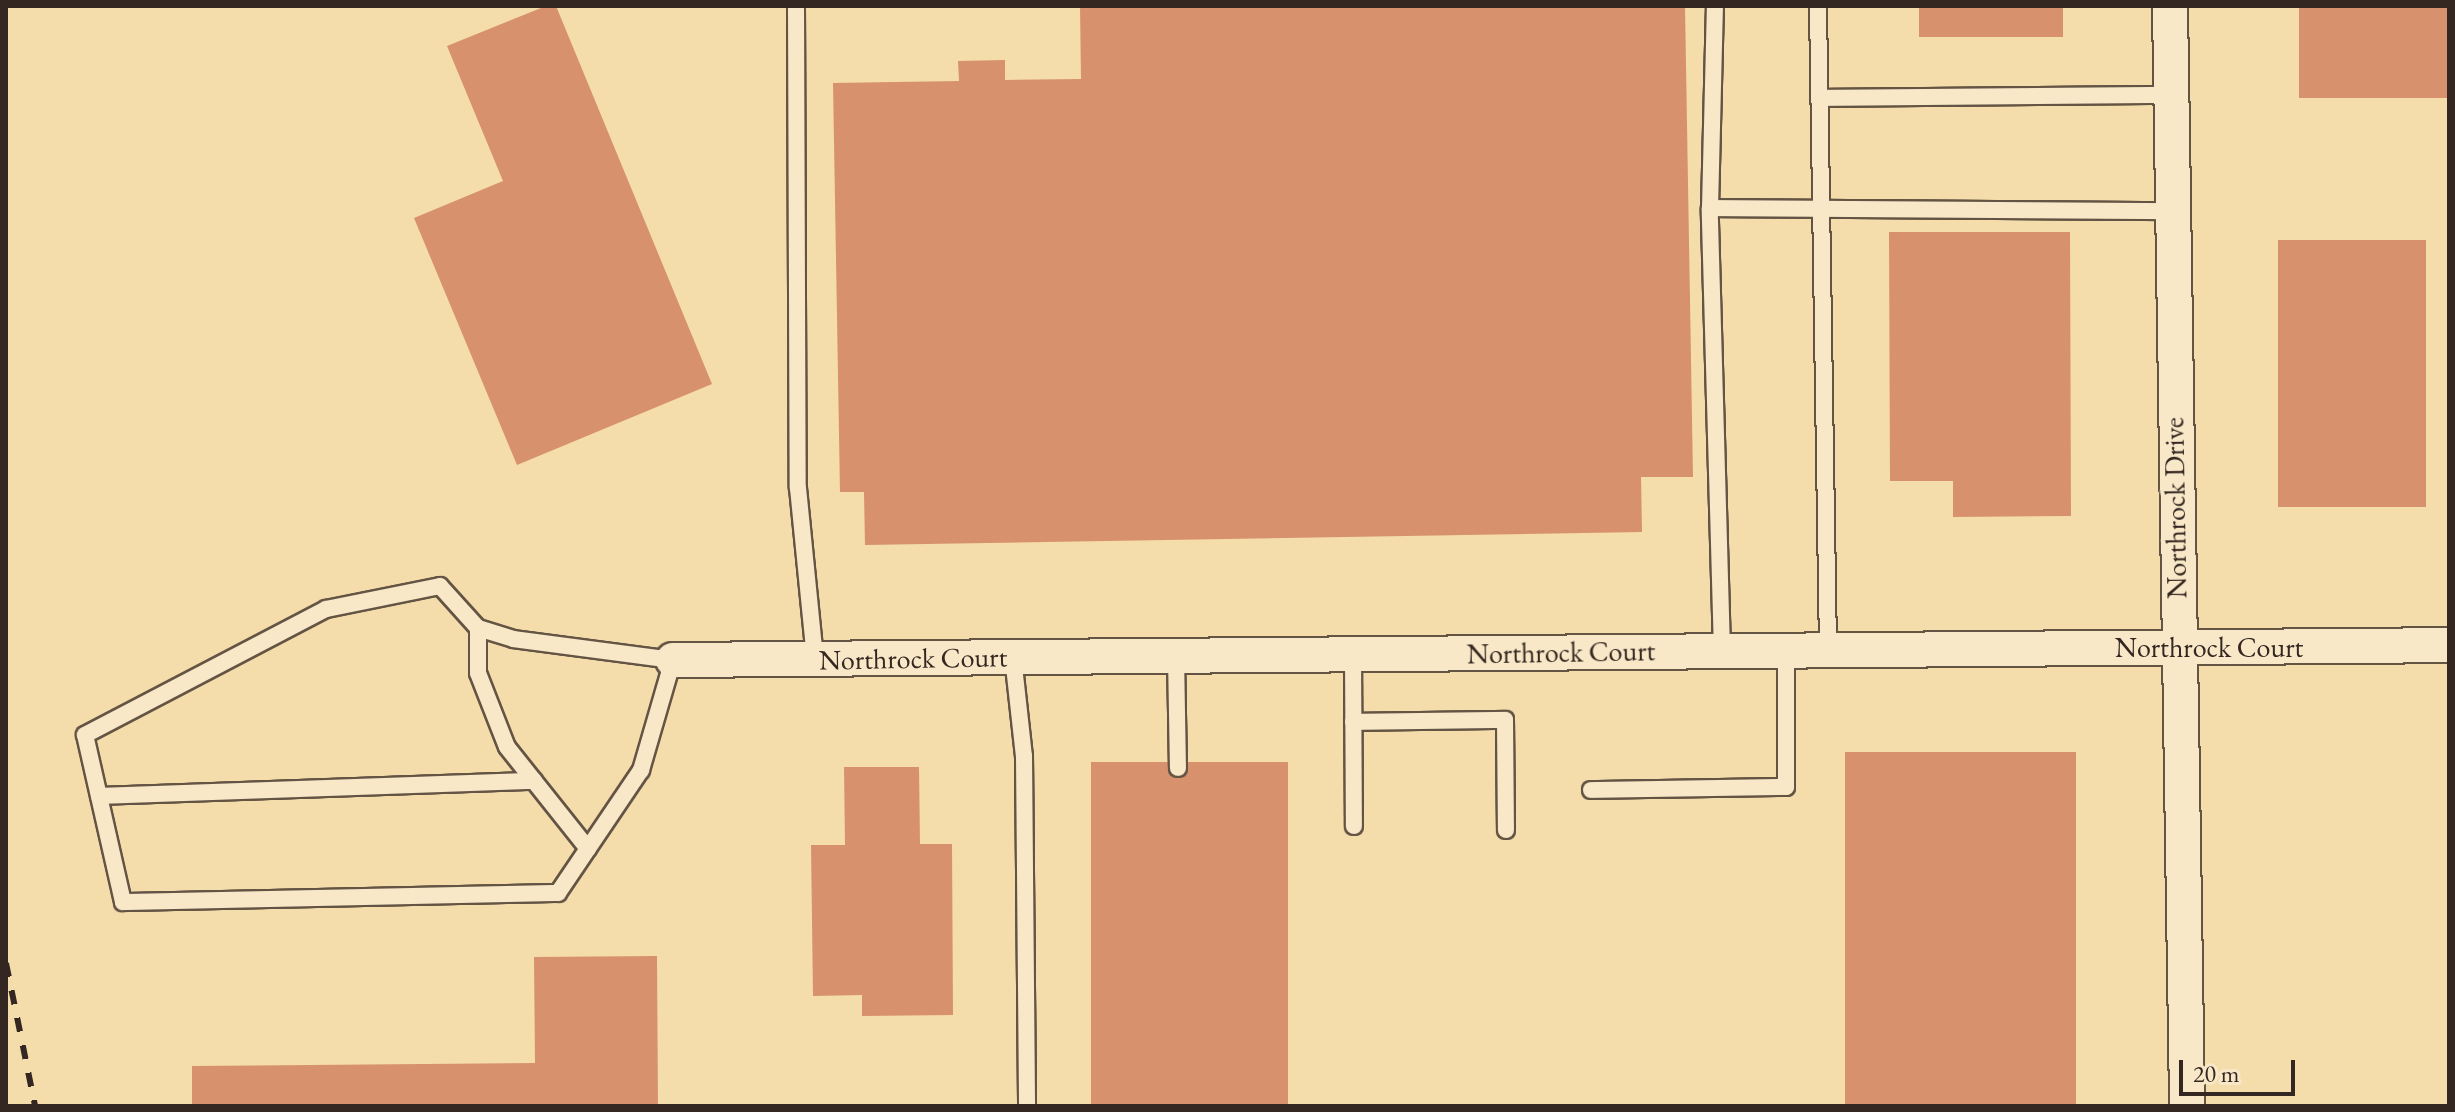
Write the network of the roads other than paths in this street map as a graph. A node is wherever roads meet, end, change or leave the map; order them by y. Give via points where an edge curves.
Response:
1 (796, 6) edge
2 (1715, 6) edge
3 (1818, 6) edge
4 (2170, 6) edge
5 (2171, 95) junction
6 (1819, 98) junction
7 (1710, 208) junction
8 (1821, 209) junction
9 (2172, 211) junction
10 (478, 628) junction
11 (2449, 645) edge
12 (2177, 647) junction
13 (1786, 650) junction
14 (1828, 650) junction
15 (1722, 651) junction
16 (1353, 654) junction
17 (1176, 656) junction
18 (1013, 657) junction
19 (815, 659) junction
20 (673, 660) junction
21 (1353, 722) junction
22 (1178, 768) dead end
23 (534, 781) junction
24 (1591, 790) dead end
25 (99, 796) junction
26 (1354, 826) dead end
27 (1506, 830) dead end
28 (588, 849) junction
29 (1027, 1106) edge
30 (2187, 1106) edge

1 - 19 lane via 798,488
2 - 7 lane
3 - 6 lane
4 - 5 street, Northrock Drive
5 - 6 lane
5 - 9 street, Northrock Drive
6 - 8 lane
7 - 8 lane
7 - 15 lane
8 - 9 lane
8 - 14 lane
9 - 12 street, Northrock Drive
10 - 20 lane via 513,639
10 - 23 lane via 478,673 507,747
10 - 25 lane via 440,586 326,609 85,735
11 - 12 street, Northrock Court
12 - 14 street, Northrock Court
12 - 30 street, Northrock Drive
13 - 14 street, Northrock Court
13 - 15 street, Northrock Court
13 - 24 lane via 1786,787
15 - 16 street, Northrock Court
16 - 17 street, Northrock Court
16 - 21 lane
17 - 18 street, Northrock Court
17 - 22 lane
18 - 19 street, Northrock Court
18 - 29 lane via 1024,756
19 - 20 street, Northrock Court
20 - 28 lane via 641,770
21 - 26 lane
21 - 27 lane via 1505,720
23 - 25 lane
23 - 28 lane
25 - 28 lane via 123,902 558,893

